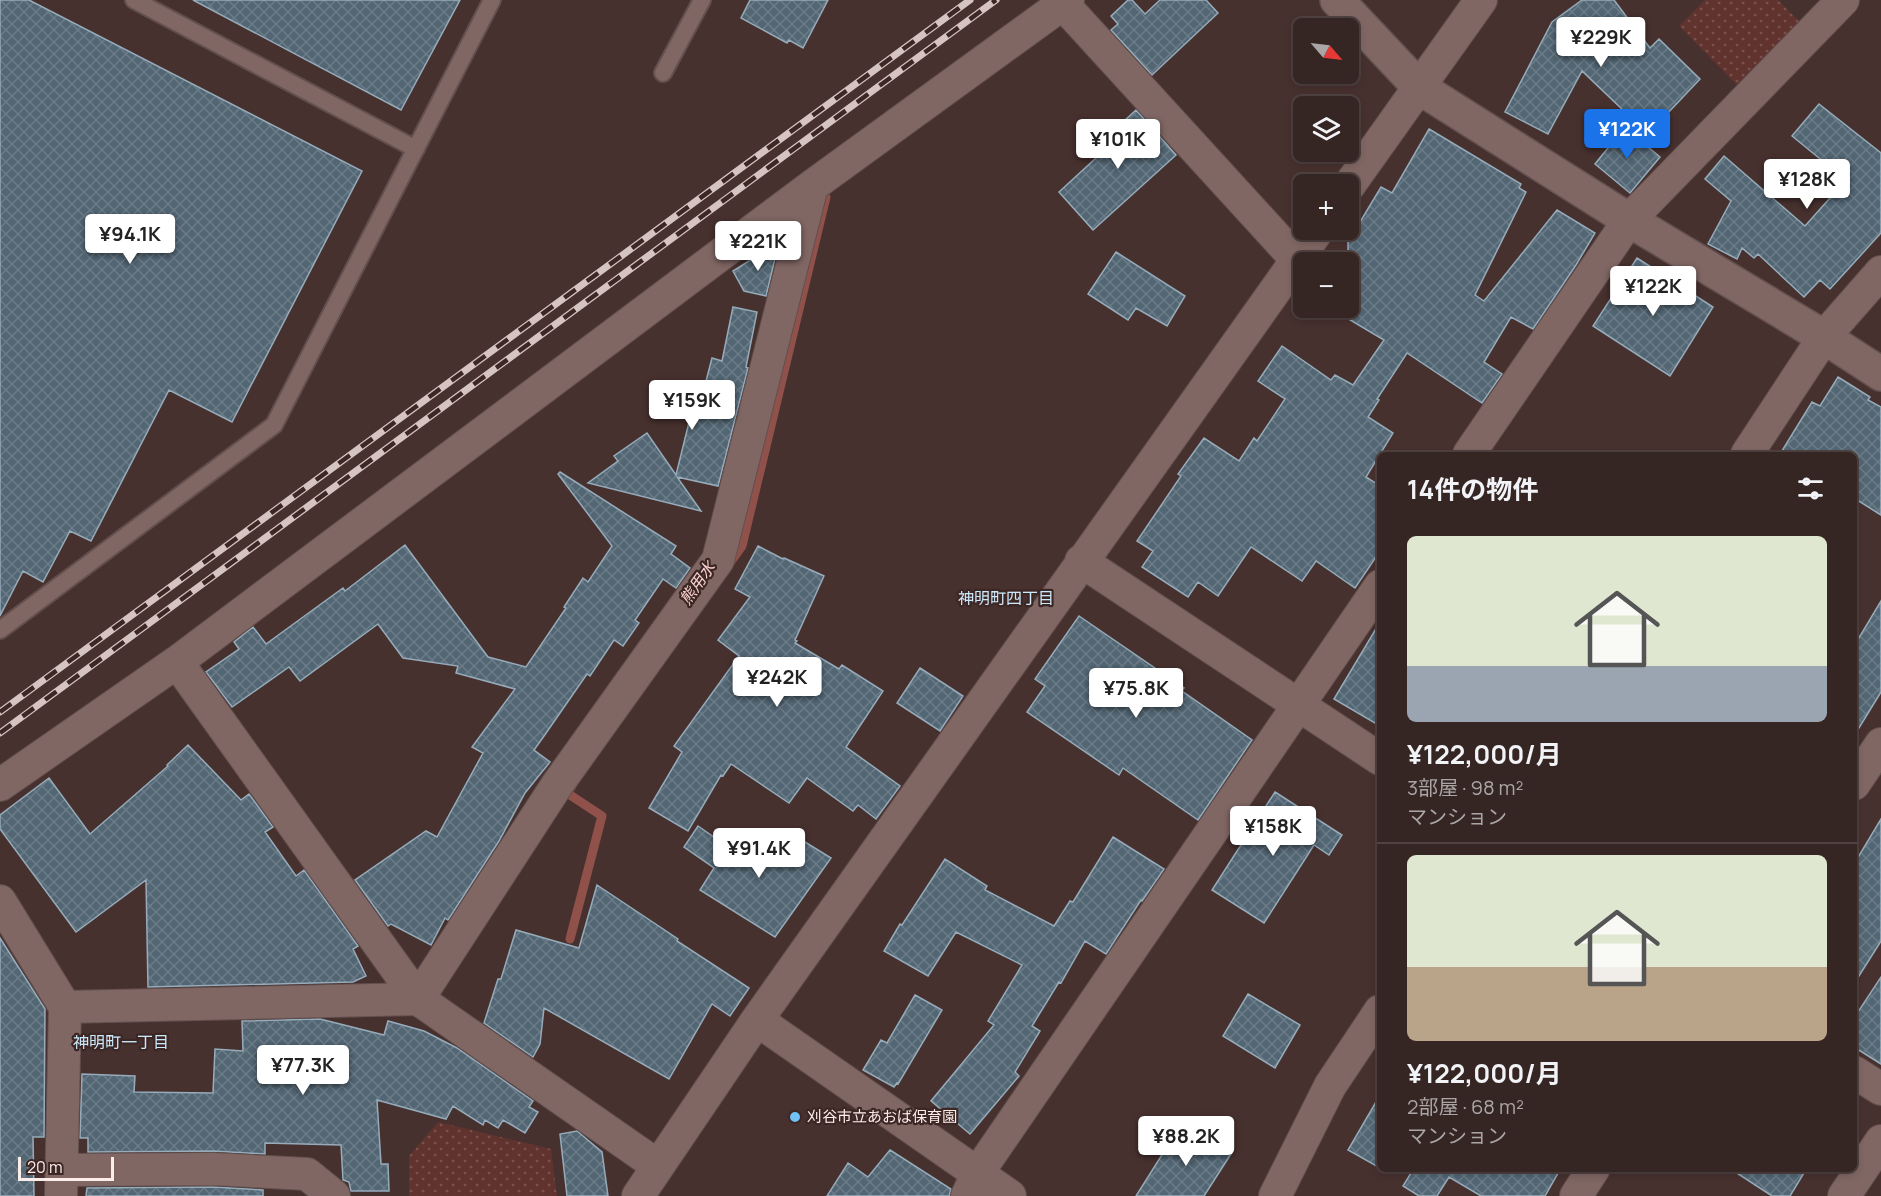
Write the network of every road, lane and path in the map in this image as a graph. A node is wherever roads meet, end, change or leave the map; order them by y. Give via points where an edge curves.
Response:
1 (134, 0) edge
2 (492, 0) edge
3 (702, 0) edge
4 (1337, 0) edge
5 (1481, 0) edge
6 (1843, 0) edge
7 (1066, 2) edge
8 (663, 73) dead end
9 (1420, 88) junction
10 (416, 149) junction
11 (1357, 174) edge
12 (812, 186) junction
13 (1629, 220) junction
14 (1310, 240) edge
15 (1301, 252) edge
16 (1293, 256) edge
17 (1293, 263) edge
18 (1881, 272) edge
19 (1824, 337) junction
20 (1881, 374) edge
21 (1470, 452) edge
22 (1748, 452) edge
23 (1081, 561) junction
24 (1377, 590) edge
25 (0, 630) edge
26 (177, 662) junction
27 (1299, 705) junction
28 (1881, 744) edge
29 (1377, 757) edge
30 (1857, 780) edge
31 (0, 785) edge
32 (0, 901) edge
33 (418, 999) junction
34 (65, 1006) junction
35 (1377, 1016) edge
36 (757, 1020) junction
37 (1857, 1073) edge
38 (1881, 1089) edge
39 (1881, 1141) edge
40 (658, 1166) junction
41 (1591, 1172) edge
42 (61, 1183) edge
43 (972, 1185) edge
44 (334, 1196) edge
45 (638, 1196) edge
46 (1010, 1196) edge
47 (1275, 1196) edge
48 (1576, 1196) edge
49 (1844, 1196) edge

1 - 10 lane
2 - 10 lane
3 - 8 lane
4 - 9 street
5 - 9 street
6 - 13 street
7 - 12 street
7 - 16 street
9 - 11 street
9 - 13 street
10 - 25 lane via 274,424
12 - 26 street
12 - 33 street via 717,560 557,785
13 - 19 street
13 - 21 street
14 - 15 street
17 - 23 street
18 - 19 street
19 - 20 street
19 - 22 street
23 - 27 street
23 - 36 street
24 - 27 street
26 - 31 street
26 - 33 street
27 - 29 street
27 - 43 street
28 - 30 street
32 - 34 street
33 - 34 street
33 - 40 street
34 - 42 street
35 - 47 street via 1330,1086
36 - 40 street
36 - 43 street
37 - 38 street
39 - 49 street
40 - 45 street
41 - 48 street
42 - 44 street via 213,1169 307,1174
43 - 46 street

